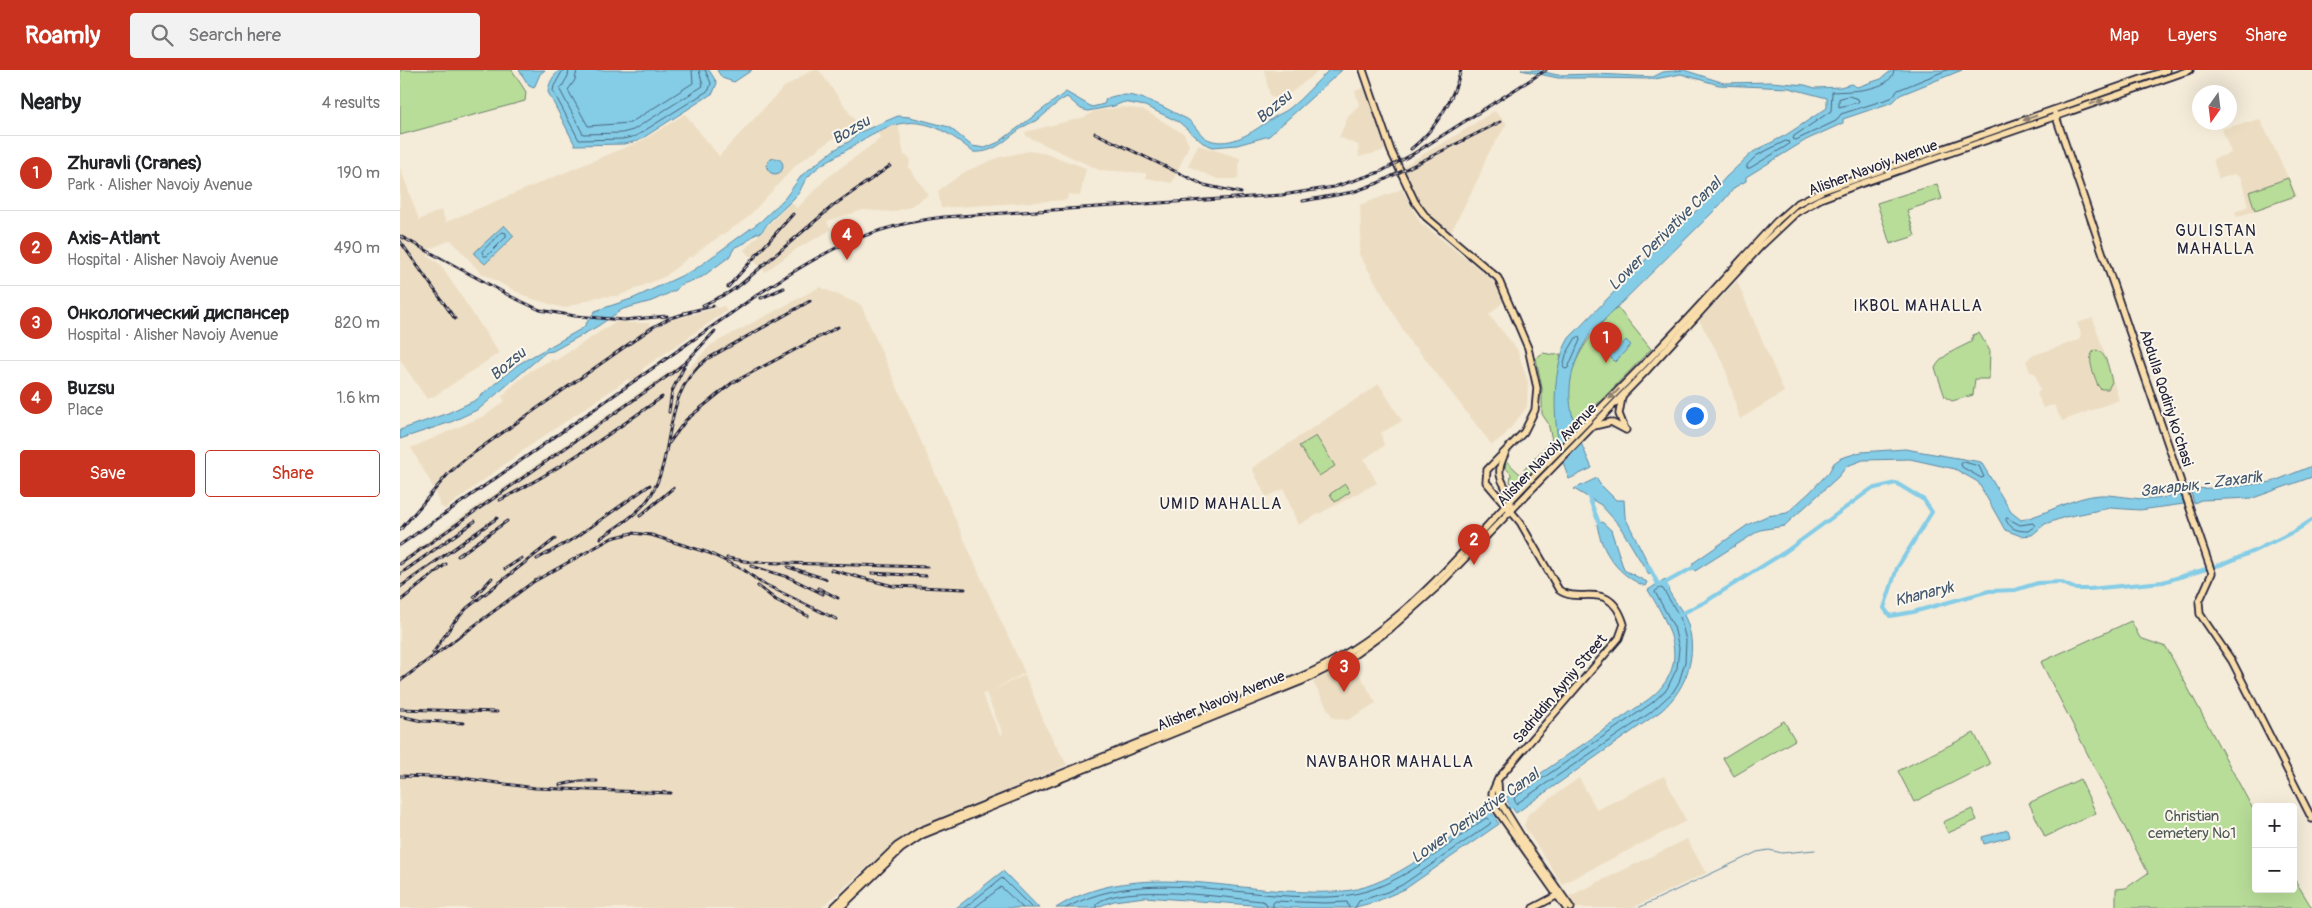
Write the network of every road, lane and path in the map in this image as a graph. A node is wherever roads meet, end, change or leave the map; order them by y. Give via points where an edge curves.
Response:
1 (1363, 70) edge
2 (2167, 70) edge
3 (2190, 70) edge
4 (2053, 110) junction
5 (2056, 117) junction
6 (1622, 395) junction
7 (1604, 409) junction
8 (1588, 430) junction
9 (1510, 446) junction
10 (1488, 470) junction
11 (1526, 484) junction
12 (1503, 485) junction
13 (1516, 495) junction
14 (1497, 497) junction
15 (1521, 500) junction
16 (1510, 505) junction
17 (1498, 520) junction
18 (1520, 522) junction
19 (1503, 773) junction
20 (2312, 819) edge
21 (1558, 895) junction
22 (833, 908) edge
23 (840, 908) edge
24 (1533, 908) edge
25 (1566, 908) edge
26 (1571, 908) edge

1 - 9 main road via 1391,151 1414,202 1426,217 1498,278 1528,348 1536,384 1536,402 1527,427
2 - 4 main road, Alisher Navoiy Avenue
5 -> 3 main road, Alisher Navoiy Avenue
4 - 5 main road, Abdulla Qodiriy ko‘chasi
4 -> 7 main road, Alisher Navoiy Avenue via 1855,179 1796,204
5 - 6 main road, Alisher Navoiy Avenue via 1802,208 1761,246
5 - 20 main road, Abdulla Qodiriy ko‘chasi via 2212,573 2199,602 2200,614 2232,661
6 - 7 main road, Alisher Navoiy Avenue
6 - 8 main road via 1619,414 1626,430 1607,422
7 - 8 main road, Alisher Navoiy Avenue
7 - 11 main road, Alisher Navoiy Avenue via 1581,427
8 - 15 main road, Alisher Navoiy Avenue
9 - 10 main road
9 - 12 main road via 1501,465
10 - 12 main road
10 - 14 main road via 1486,482
11 - 12 main road via 1514,488
11 - 13 main road, Alisher Navoiy Avenue
12 - 14 main road via 1507,496 1505,499
12 - 16 main road
13 - 15 main road
13 - 16 main road, Alisher Navoiy Avenue
14 - 16 main road
14 - 17 main road
15 - 16 main road, Alisher Navoiy Avenue
15 - 18 main road
16 - 17 main road, Alisher Navoiy Avenue
16 - 18 main road
17 - 18 main road via 1510,518
17 - 22 main road, Alisher Navoiy Avenue via 1410,606 1337,661 914,834 897,846
17 - 23 main road, Alisher Navoiy Avenue via 1417,606 1346,660 1302,682 922,835 901,849
18 - 19 main road, Sadriddin Ayniy Street via 1559,590 1568,594 1602,596 1618,613 1624,626 1617,641
19 - 21 main road, Sadriddin Ayniy Street via 1497,785 1497,796
19 - 21 main road, Sadriddin Ayniy Street via 1493,789 1494,806
21 - 24 main road
21 - 25 main road, Sadriddin Ayniy Street
21 - 26 main road, Sadriddin Ayniy Street

